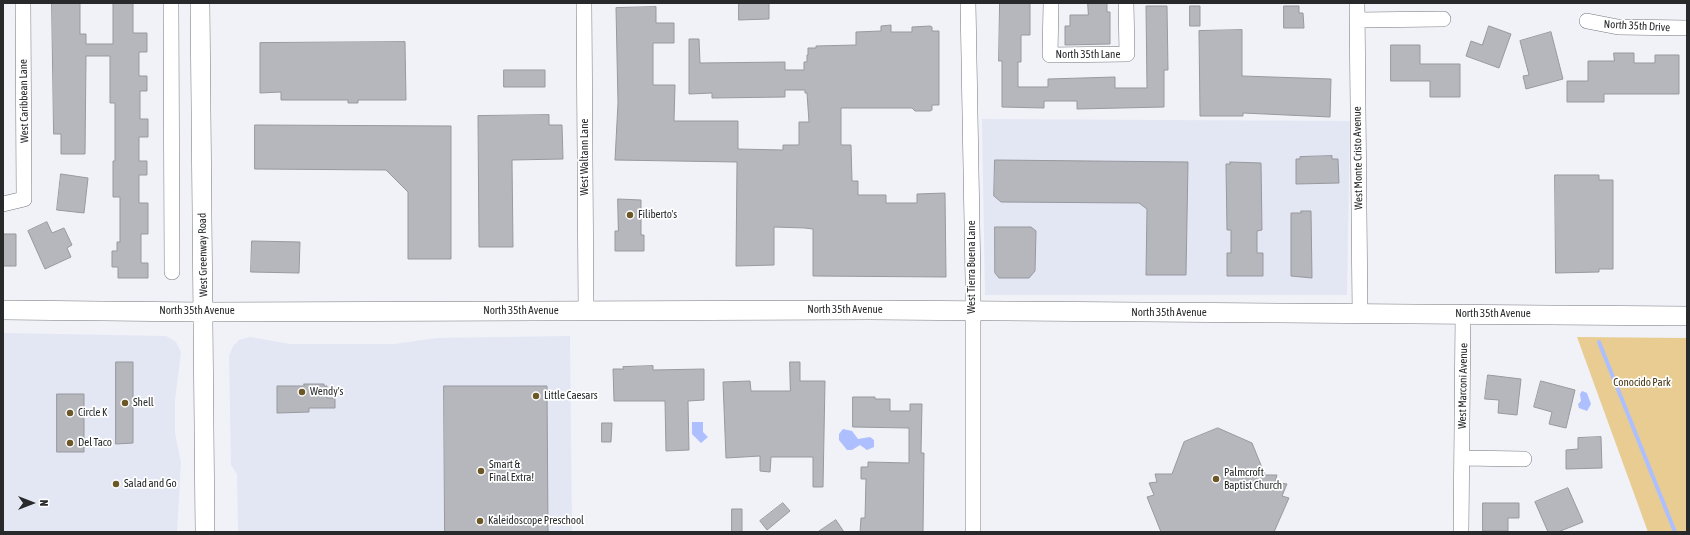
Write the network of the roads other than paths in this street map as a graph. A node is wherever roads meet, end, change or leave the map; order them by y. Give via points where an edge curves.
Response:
1 (23, 3) edge
2 (170, 3) edge
3 (200, 3) edge
4 (584, 3) edge
5 (968, 3) edge
6 (1051, 3) edge
7 (1126, 3) edge
8 (1357, 3) edge
9 (1443, 19) dead end
10 (1357, 20) junction
11 (1588, 22) dead end
12 (1687, 28) edge
13 (3, 204) edge
14 (172, 272) dead end
15 (3, 310) edge
16 (586, 311) junction
17 (972, 311) junction
18 (203, 312) junction
19 (1360, 313) junction
20 (1463, 314) junction
21 (1687, 316) edge
22 (1462, 458) junction
23 (1524, 459) dead end
24 (205, 532) edge
25 (973, 532) edge
26 (1461, 532) edge

1 - 13 street, West Caribbean Lane via 26,181 24,199
2 - 14 street
3 - 18 main road, West Greenway Road
4 - 16 street, West Waltann Lane
5 - 17 street, West Tierra Buena Lane
6 - 7 street, North 35th Lane via 1050,55 1127,54
8 - 10 street, West Monte Cristo Avenue
9 - 10 street
10 - 19 street, West Monte Cristo Avenue
11 - 12 street, North 35th Drive via 1618,27
15 - 18 main road, North 35th Avenue
16 - 17 main road, North 35th Avenue
16 - 18 main road, North 35th Avenue
17 - 19 main road, North 35th Avenue
17 - 25 street, West Tierra Buena Lane
18 - 24 main road, West Greenway Road
19 - 20 main road, North 35th Avenue
20 - 21 main road, North 35th Avenue
20 - 22 street, West Marconi Avenue
22 - 23 street
22 - 26 street, West Marconi Avenue

